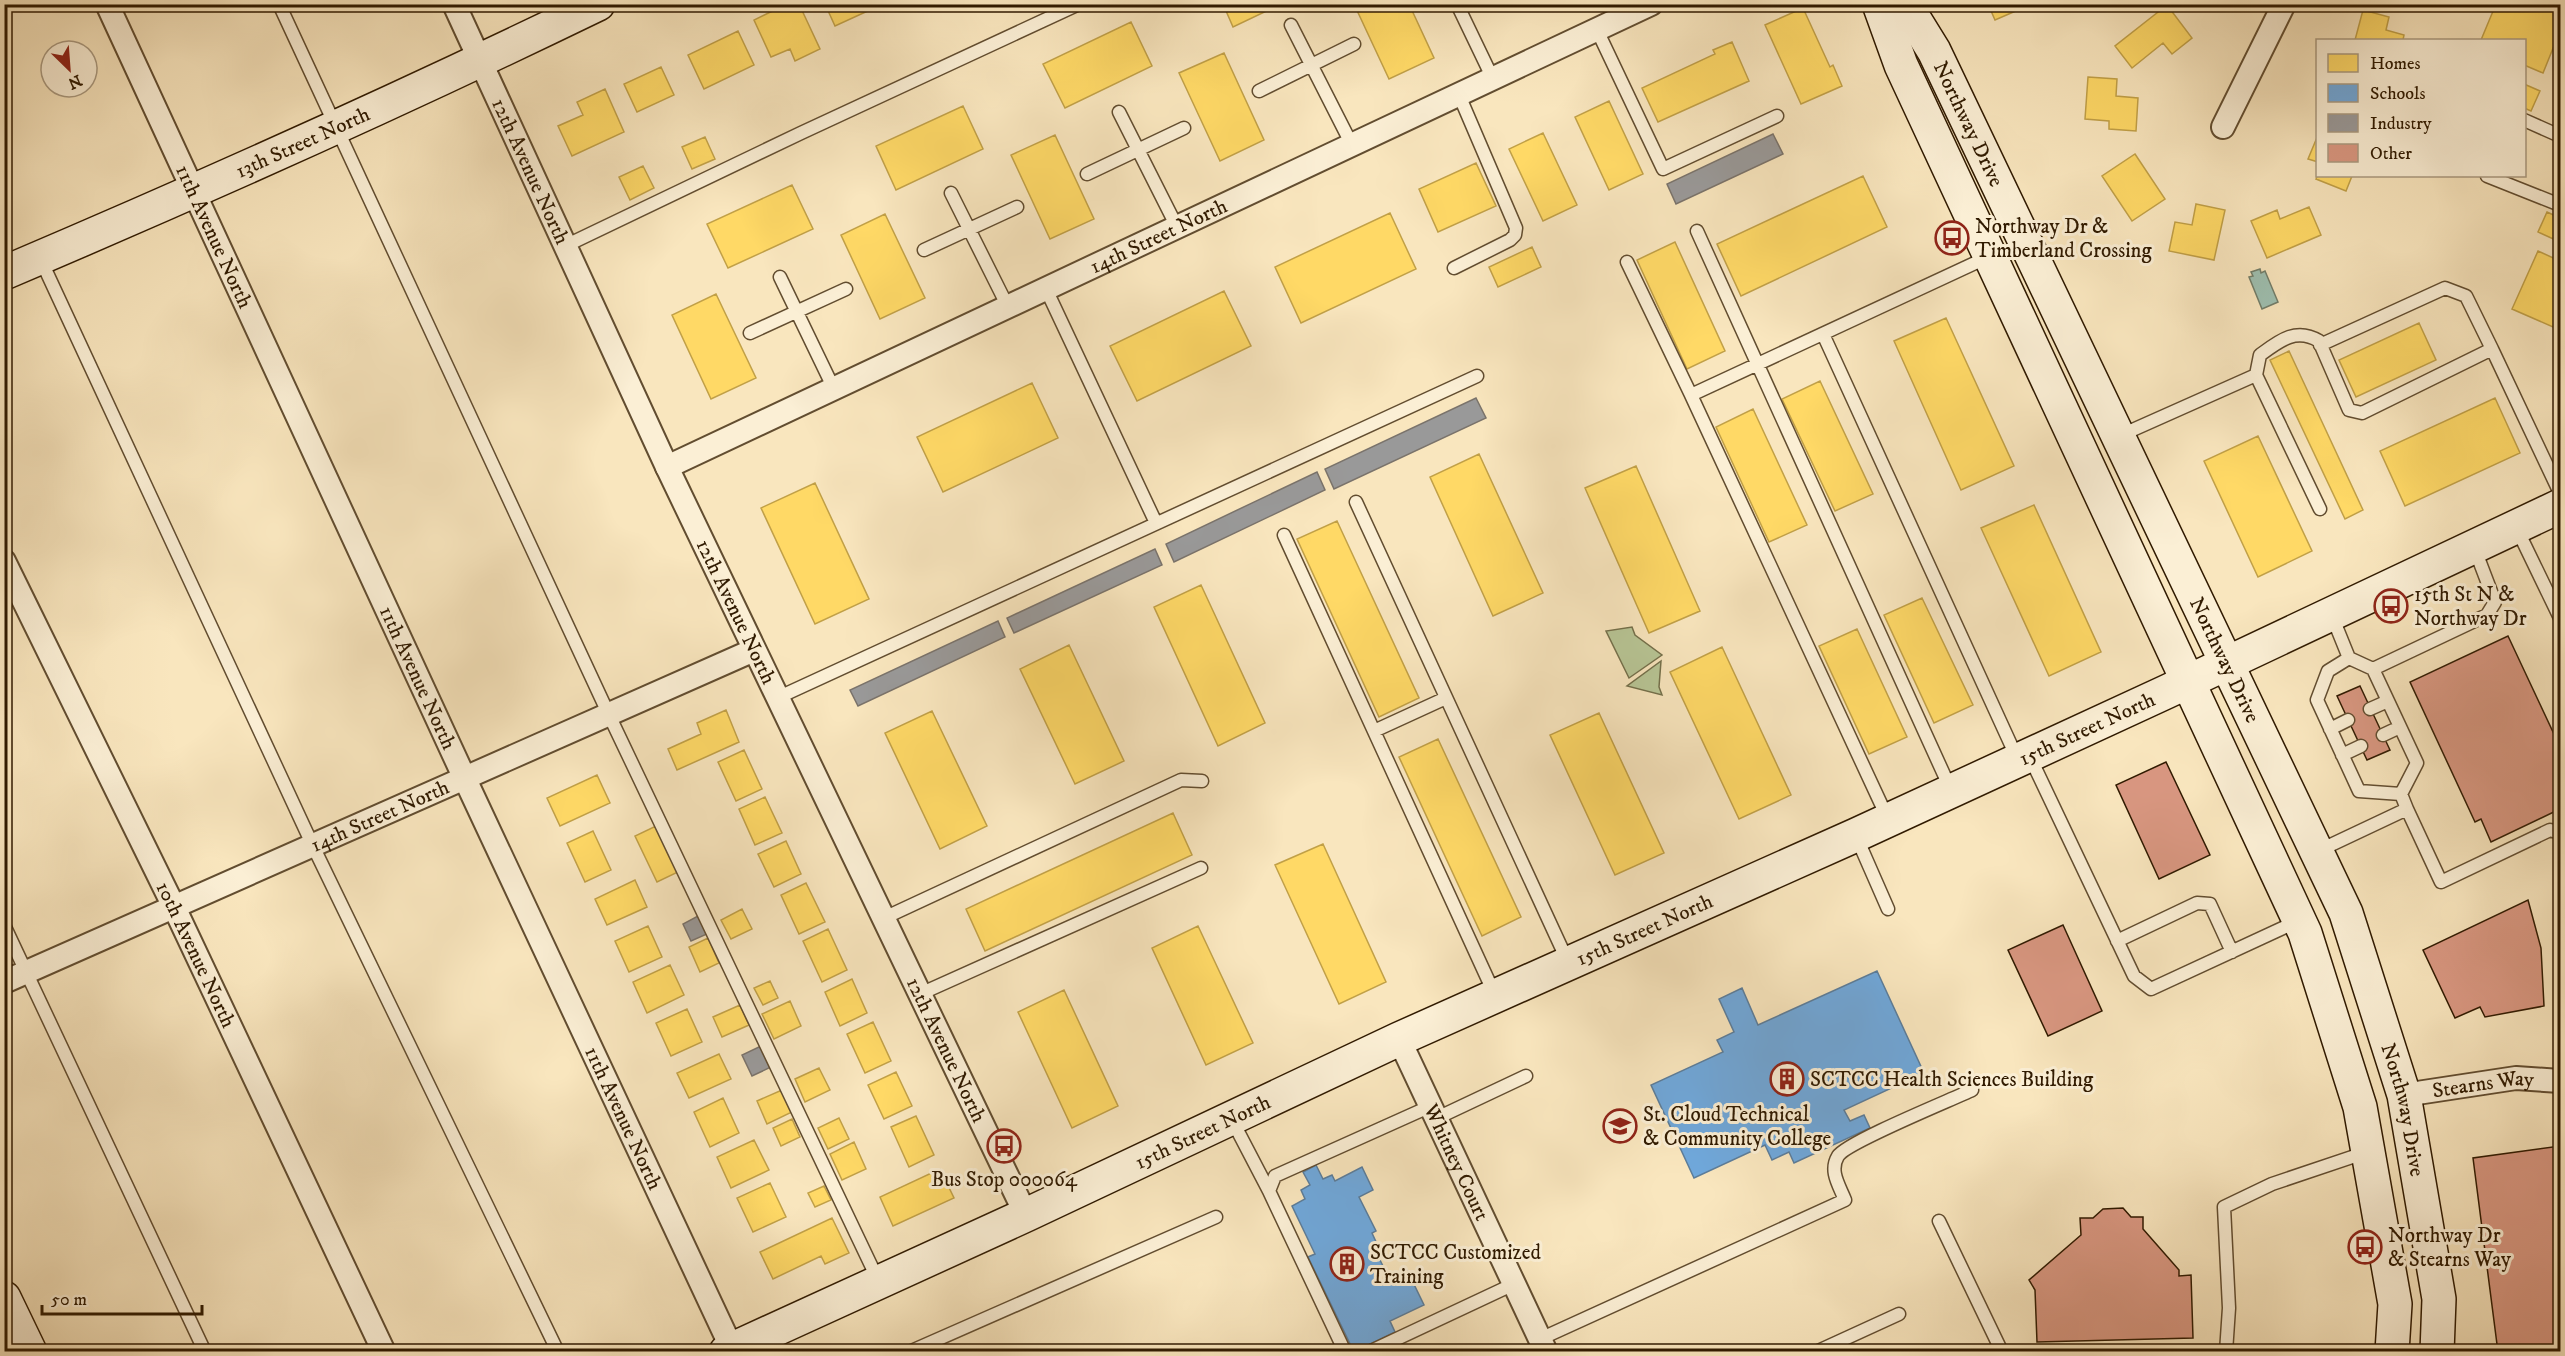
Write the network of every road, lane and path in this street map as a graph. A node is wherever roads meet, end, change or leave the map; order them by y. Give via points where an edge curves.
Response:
1 (107, 4) edge
2 (279, 4) edge
3 (454, 4) edge
4 (598, 4) edge
5 (1079, 4) edge
6 (1456, 4) edge
7 (1651, 4) edge
8 (1880, 4) edge
9 (1905, 4) edge
10 (2284, 4) edge
11 (1291, 25) dead end
12 (1597, 30) junction
13 (1354, 44) dead end
14 (480, 62) junction
15 (1311, 65) junction
16 (1492, 79) junction
17 (1259, 91) dead end
18 (1459, 95) junction
19 (1119, 112) dead end
20 (1777, 116) dead end
21 (2526, 121) edge
22 (336, 127) junction
23 (2223, 127) dead end
24 (1184, 128) dead end
25 (2560, 136) edge
26 (1352, 145) junction
27 (1139, 151) junction
28 (1087, 174) dead end
29 (2490, 177) edge
30 (194, 192) junction
31 (951, 194) dead end
32 (2560, 205) edge
33 (1017, 207) dead end
34 (1177, 227) junction
35 (969, 229) junction
36 (1697, 231) dead end
37 (565, 246) junction
38 (924, 250) dead end
39 (1990, 256) junction
40 (40, 258) junction
41 (1627, 262) dead end
42 (1454, 268) dead end
43 (4, 273) edge
44 (780, 276) dead end
45 (846, 289) dead end
46 (1046, 289) junction
47 (1008, 307) junction
48 (796, 311) junction
49 (750, 333) dead end
50 (1823, 334) junction
51 (2320, 345) junction
52 (2492, 349) junction
53 (1758, 364) junction
54 (2256, 375) junction
55 (1477, 376) dead end
56 (834, 389) junction
57 (1691, 395) junction
58 (2117, 437) junction
59 (667, 467) junction
60 (2560, 493) edge
61 (1356, 502) dead end
62 (2560, 506) edge
63 (2320, 509) dead end
64 (1156, 523) junction
65 (2516, 526) junction
66 (1284, 535) dead end
67 (2474, 547) junction
68 (4, 561) edge
69 (2331, 614) junction
70 (2560, 618) edge
71 (754, 650) junction
72 (2349, 658) junction
73 (2227, 663) junction
74 (2373, 669) junction
75 (2187, 682) junction
76 (777, 698) junction
77 (1446, 698) junction
78 (2388, 701) junction
79 (2370, 709) dead end
80 (609, 715) junction
81 (2348, 720) dead end
82 (2400, 727) junction
83 (2330, 729) junction
84 (1374, 731) junction
85 (2383, 735) dead end
86 (2361, 746) dead end
87 (2342, 755) junction
88 (2024, 758) junction
89 (465, 780) junction
90 (1202, 781) dead end
91 (1952, 791) junction
92 (2401, 794) junction
93 (2407, 809) junction
94 (1888, 820) junction
95 (2560, 833) edge
96 (1856, 835) junction
97 (313, 846) junction
98 (2317, 852) junction
99 (1202, 867) dead end
100 (174, 907) junction
101 (1888, 909) dead end
102 (884, 918) junction
103 (2299, 920) junction
104 (4, 925) edge
105 (2117, 941) junction
106 (2232, 952) junction
107 (1569, 963) junction
108 (27, 972) junction
109 (4, 982) edge
110 (920, 994) junction
111 (1496, 996) junction
112 (1399, 1039) junction
113 (1526, 1076) dead end
114 (2560, 1082) edge
115 (1972, 1090) dead end
116 (2404, 1095) junction
117 (1434, 1112) junction
118 (1231, 1118) junction
119 (2368, 1152) junction
120 (1269, 1191) junction
121 (1026, 1215) junction
122 (1216, 1216) dead end
123 (1939, 1221) dead end
124 (879, 1282) junction
125 (1514, 1284) junction
126 (4, 1298) edge
127 (1899, 1314) dead end
128 (1543, 1346) edge
129 (731, 1351) edge
130 (30, 1352) edge
131 (205, 1352) edge
132 (384, 1352) edge
133 (558, 1352) edge
134 (909, 1352) edge
135 (1346, 1352) edge
136 (1369, 1352) edge
137 (1816, 1352) edge
138 (2002, 1352) edge
139 (2226, 1352) edge
140 (2392, 1352) edge
141 (2436, 1352) edge

1 - 30 street, 11th Avenue North
2 - 22 lane
3 - 14 street, 12th Avenue North
4 - 14 street, 13th Street North
5 - 37 lane
6 - 16 lane
7 - 12 street, 14th Street North
8 - 39 street, Northway Drive via 1901,65
9 - 58 street, Northway Drive via 1934,51
10 - 23 street
11 - 15 lane
12 - 16 street, 14th Street North
12 - 20 lane via 1663,170
13 - 15 lane
14 - 22 street, 13th Street North
14 - 37 street, 12th Avenue North
15 - 17 lane
15 - 26 lane
16 - 18 street, 14th Street North
18 - 26 street, 14th Street North
18 - 42 lane via 1516,228 1510,240
19 - 27 lane
21 - 25 lane
22 - 30 street, 13th Street North
22 - 80 lane
24 - 27 lane
26 - 34 street, 14th Street North
27 - 28 lane
27 - 34 lane
29 - 32 lane
30 - 40 street, 13th Street North
30 - 89 street, 11th Avenue North
31 - 35 lane
33 - 35 lane
34 - 46 street, 14th Street North
35 - 38 lane
35 - 47 lane
36 - 53 lane
37 - 59 street, 12th Avenue North
39 - 50 lane
39 - 75 street, Northway Drive
40 - 43 street, 13th Street North
40 - 97 lane
41 - 57 lane
44 - 48 lane
45 - 48 lane
46 - 47 street, 14th Street North
46 - 64 lane
47 - 56 street, 14th Street North
48 - 49 lane
48 - 56 lane
50 - 53 lane
50 - 88 lane
51 - 52 lane via 2445,288 2466,296
51 - 52 lane via 2349,410 2362,413
51 - 54 lane via 2308,334 2286,337 2260,354
52 - 60 lane
53 - 57 lane
53 - 91 lane
54 - 58 lane
54 - 63 lane
55 - 64 lane
56 - 59 street, 14th Street North
57 - 94 lane
58 - 73 street, Northway Drive
59 - 71 street, 12th Avenue North
61 - 77 lane
62 - 65 street, 15th Street North
64 - 76 lane
65 - 67 street, 15th Street North
65 - 70 lane
66 - 84 lane
67 - 69 street, 15th Street North
67 - 74 lane via 2495,602 2487,615
68 - 100 street, 10th Avenue North
69 - 72 lane
69 - 73 street, 15th Street North
71 - 76 street, 12th Avenue North
71 - 80 street, 14th Street North
72 - 74 lane
72 - 83 lane via 2328,670 2317,700
73 - 75 street, 15th Street North
73 - 98 street, Northway Drive
74 - 78 lane
75 - 88 street, 15th Street North
75 - 103 street, Northway Drive
76 - 102 street, 12th Avenue North
77 - 84 lane
77 - 107 lane
78 - 79 lane
78 - 82 lane
80 - 89 street, 14th Street North
80 - 124 lane
81 - 83 lane
82 - 85 lane
82 - 92 lane via 2417,763
83 - 87 lane
84 - 111 lane
86 - 87 lane
87 - 92 lane via 2359,791
88 - 91 street, 15th Street North
88 - 105 lane
89 - 97 street, 14th Street North
89 - 129 street, 11th Avenue North
90 - 102 lane via 1181,780
91 - 94 street, 15th Street North
92 - 93 lane
93 - 95 lane via 2441,882 2550,830
93 - 98 lane
94 - 96 street, 15th Street North
96 - 101 lane
96 - 107 street, 15th Street North
97 - 100 street, 14th Street North
97 - 133 lane
98 - 116 street, Northway Drive via 2346,913
99 - 110 lane
100 - 108 street, 14th Street North
100 - 132 street, 10th Avenue North
102 - 110 street, 12th Avenue North
103 - 106 lane
103 - 119 street, Northway Drive via 2361,1107
104 - 108 lane
105 - 106 lane via 2134,976 2151,989
105 - 106 lane via 2197,903 2210,904
107 - 111 street, 15th Street North
108 - 109 street, 14th Street North
108 - 131 lane
110 - 121 street, 12th Avenue North
111 - 112 street, 15th Street North
112 - 117 street, Whitney Court
112 - 118 street, 15th Street North
113 - 117 lane
114 - 116 street, Stearns Way via 2516,1078
115 - 128 lane via 1857,1142 1839,1155 1833,1174 1845,1200
116 - 141 street, Northway Drive via 2439,1299
117 - 120 lane via 1275,1176
117 - 125 street, Whitney Court
118 - 120 lane
118 - 121 street, 15th Street North
119 - 139 lane via 2272,1184 2224,1207 2229,1308
119 - 140 street, Northway Drive via 2395,1304
120 - 135 lane
121 - 124 street, 15th Street North
122 - 134 lane
123 - 138 lane
124 - 129 street, 15th Street North
125 - 128 street, Whitney Court
125 - 136 lane
126 - 130 street
127 - 137 lane

